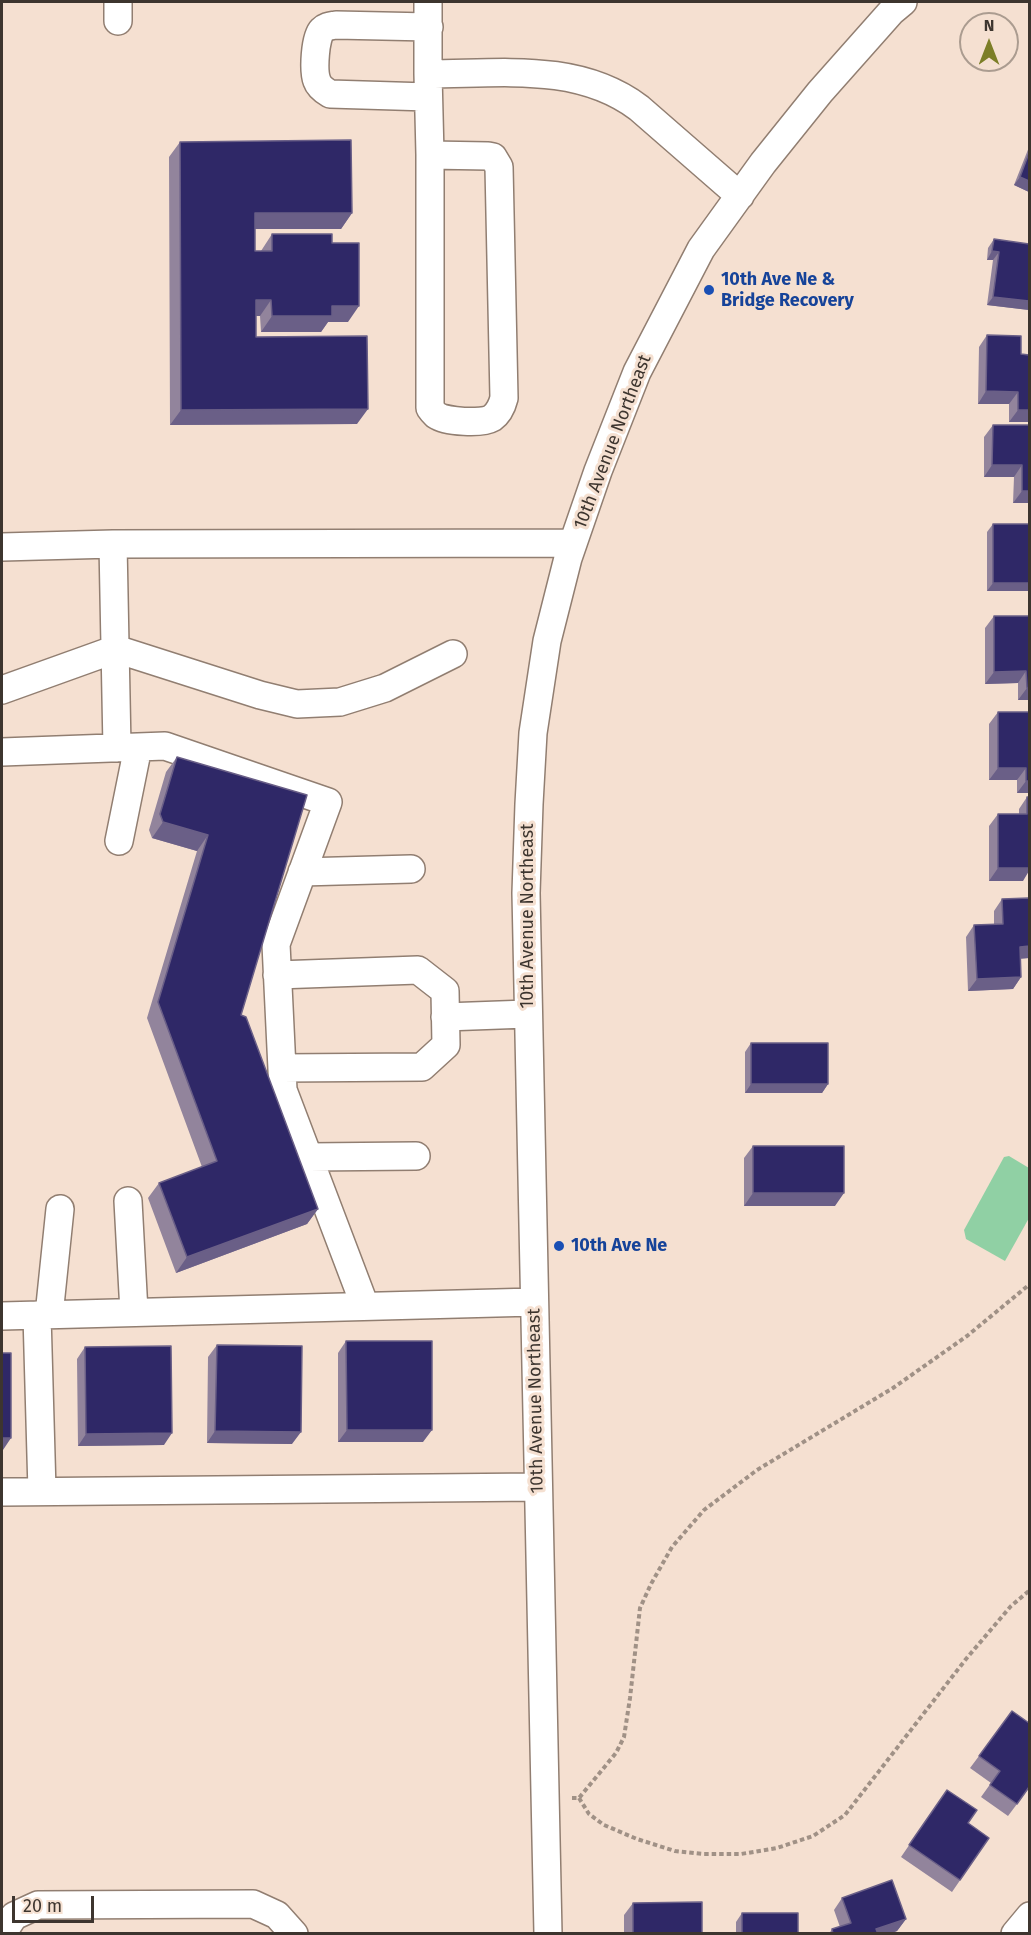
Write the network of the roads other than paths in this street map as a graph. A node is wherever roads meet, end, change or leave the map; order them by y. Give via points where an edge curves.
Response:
1 (903, 2) edge
2 (428, 14) edge
3 (428, 85) junction
4 (430, 155) junction
5 (740, 196) junction
6 (573, 543) junction
7 (113, 544) junction
8 (2, 547) edge
9 (116, 649) junction
10 (453, 654) dead end
11 (2, 690) edge
12 (127, 747) junction
13 (2, 752) edge
14 (119, 841) dead end
15 (411, 869) dead end
16 (302, 873) junction
17 (277, 975) junction
18 (527, 1014) junction
19 (446, 1017) junction
20 (282, 1068) junction
21 (416, 1155) dead end
22 (309, 1157) junction
23 (128, 1201) dead end
24 (60, 1209) dead end
25 (534, 1302) junction
26 (365, 1306) junction
27 (134, 1312) junction
28 (43, 1315) junction
29 (2, 1316) edge
30 (538, 1487) junction
31 (42, 1491) junction
32 (2, 1492) edge
33 (1029, 1916) edge
34 (2, 1934) edge
35 (294, 1934) edge
36 (548, 1934) edge
37 (1015, 1934) edge

1 - 5 street, 10th Avenue Northeast via 820,92
2 - 3 street
2 - 3 street via 326,27 317,38 316,73 322,89 330,94
3 - 4 street
3 - 5 street via 538,73 598,86 639,108
4 - 4 street via 430,408 450,420 487,420 498,412 504,398 499,167 488,156
5 - 6 street, 10th Avenue Northeast via 701,249 637,372
6 - 7 street
6 - 18 street, 10th Avenue Northeast via 547,641 533,734 526,893
7 - 8 street
7 - 9 street
9 - 10 street via 297,704 340,702 385,688
9 - 11 street
9 - 12 street
12 - 13 street
12 - 14 street
12 - 16 street via 165,746 328,802
15 - 16 street
16 - 17 street via 276,944
17 - 19 street via 418,970 445,991
17 - 20 street
18 - 19 street
18 - 25 street, 10th Avenue Northeast
19 - 20 street via 446,1045 422,1067
20 - 22 street via 283,1090
21 - 22 street
22 - 26 street
23 - 27 street
24 - 28 street
25 - 26 street
25 - 30 street, 10th Avenue Northeast
26 - 27 street
27 - 28 street
28 - 29 street
28 - 31 street
30 - 31 street
30 - 36 street, 10th Avenue Northeast
31 - 32 street
33 - 37 street
34 - 35 street via 14,1916 38,1905 254,1904 277,1915

